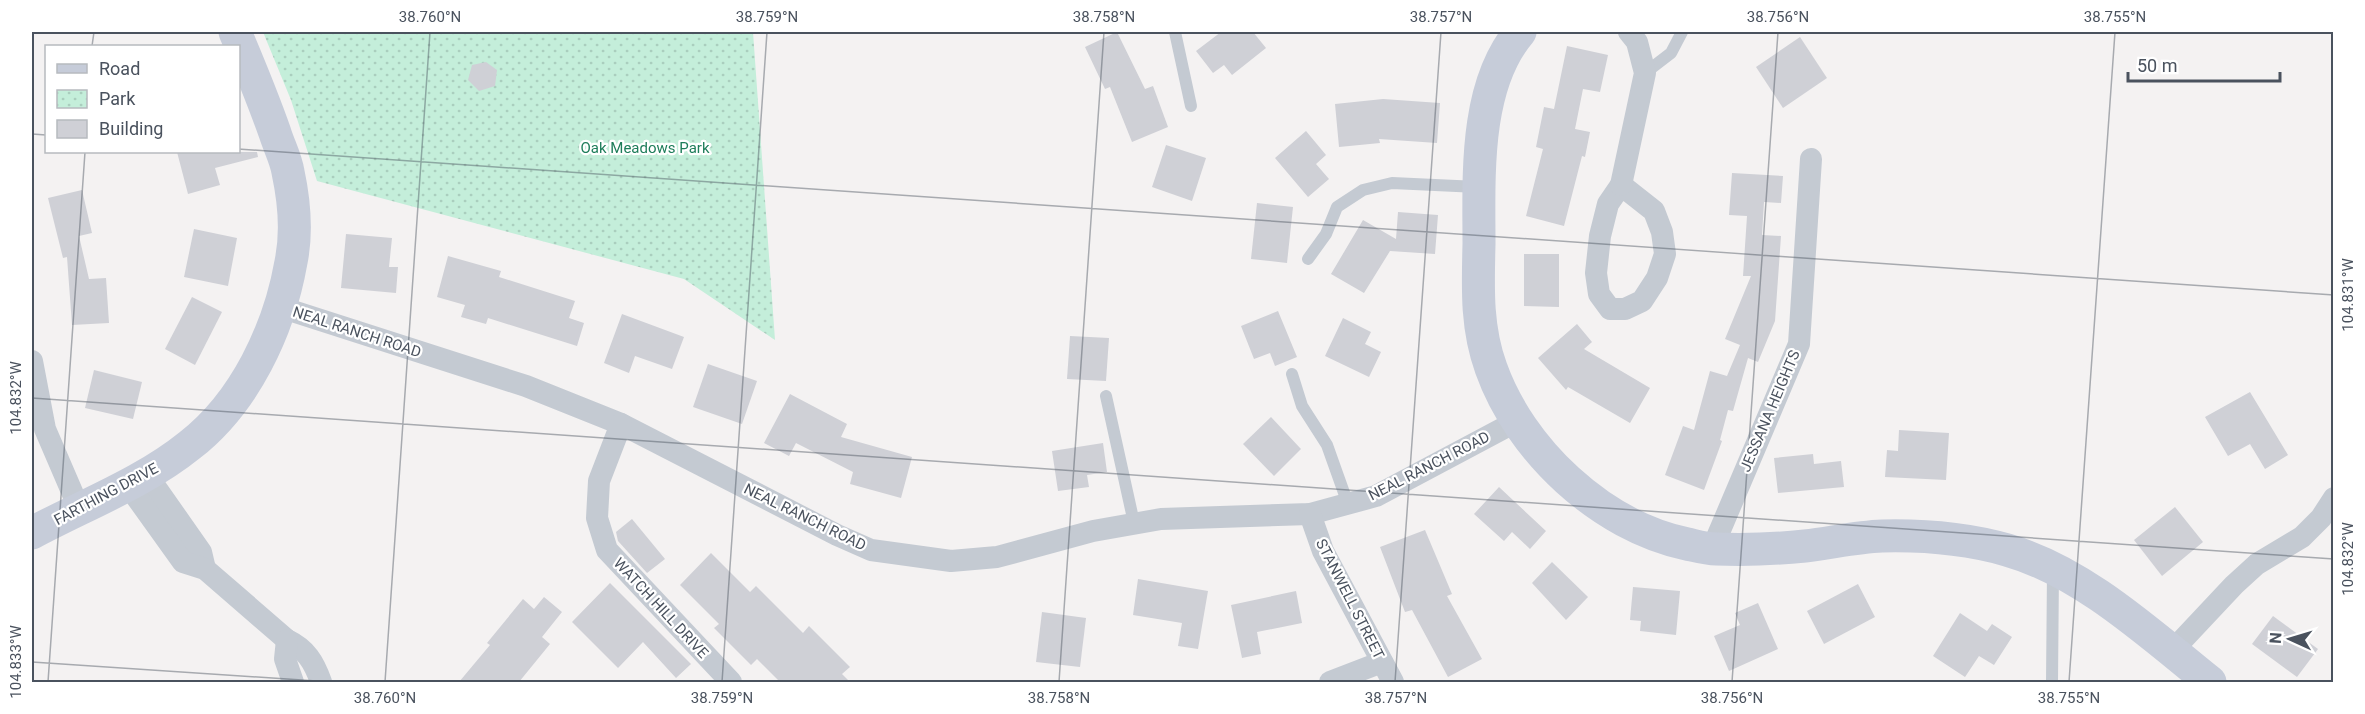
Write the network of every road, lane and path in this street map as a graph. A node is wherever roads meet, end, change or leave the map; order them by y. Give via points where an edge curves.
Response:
1 (235, 32) edge
2 (1175, 32) edge
3 (1520, 32) edge
4 (1629, 32) edge
5 (1682, 32) edge
6 (1645, 73) junction
7 (1191, 106) dead end
8 (1811, 159) dead end
9 (1621, 184) junction
10 (1479, 187) junction
11 (1308, 259) dead end
12 (280, 307) junction
13 (32, 361) edge
14 (1292, 374) dead end
15 (1106, 396) dead end
16 (1517, 421) junction
17 (621, 424) junction
18 (137, 479) junction
19 (2334, 498) edge
20 (1348, 504) junction
21 (79, 508) junction
22 (1310, 514) junction
23 (1134, 523) junction
24 (32, 533) edge
25 (1712, 549) junction
26 (2053, 566) junction
27 (287, 640) junction
28 (2172, 651) junction
29 (1382, 662) junction
30 (293, 682) edge
31 (321, 682) edge
32 (731, 682) edge
33 (1330, 682) edge
34 (1393, 682) edge
35 (2052, 682) edge
36 (2210, 682) edge

1 - 12 street, FARTHING DRIVE via 288,170 294,216 292,261
2 - 7 lane
3 - 10 street via 1497,71 1485,112
4 - 6 street via 1637,42
5 - 6 lane via 1671,53
6 - 9 street
8 - 25 street, JESSANA HEIGHTS via 1799,344
9 - 9 street via 1608,204 1596,273 1599,294 1610,309 1625,309 1642,301 1657,278 1665,254 1654,211
10 - 11 lane via 1392,183 1363,190 1337,207 1326,234
10 - 16 street via 1480,327 1491,369
12 - 17 street, NEAL RANCH ROAD via 526,386
12 - 18 street, FARTHING DRIVE via 258,361 228,407 191,445
13 - 21 street via 45,429
14 - 20 lane via 1302,406 1327,445
15 - 23 lane
16 - 20 street, NEAL RANCH ROAD via 1376,496
16 - 25 street via 1561,475 1596,503 1626,522 1670,540
17 - 23 street, NEAL RANCH ROAD via 871,550 951,561 997,557
17 - 32 street, WATCH HILL DRIVE via 599,481 597,518 607,550
18 - 21 street, FARTHING DRIVE
18 - 27 street via 183,562 205,569
19 - 28 street via 2302,537 2257,564
20 - 22 street, NEAL RANCH ROAD
21 - 24 street, FARTHING DRIVE
22 - 23 street, NEAL RANCH ROAD
22 - 29 street, STANWELL STREET via 1323,551
25 - 26 street via 1794,547 1882,536 1943,538 2005,549
26 - 28 street
26 - 35 lane
27 - 30 street via 285,659
27 - 31 street via 301,646
28 - 36 street
29 - 33 street
29 - 34 street, STANWELL STREET

